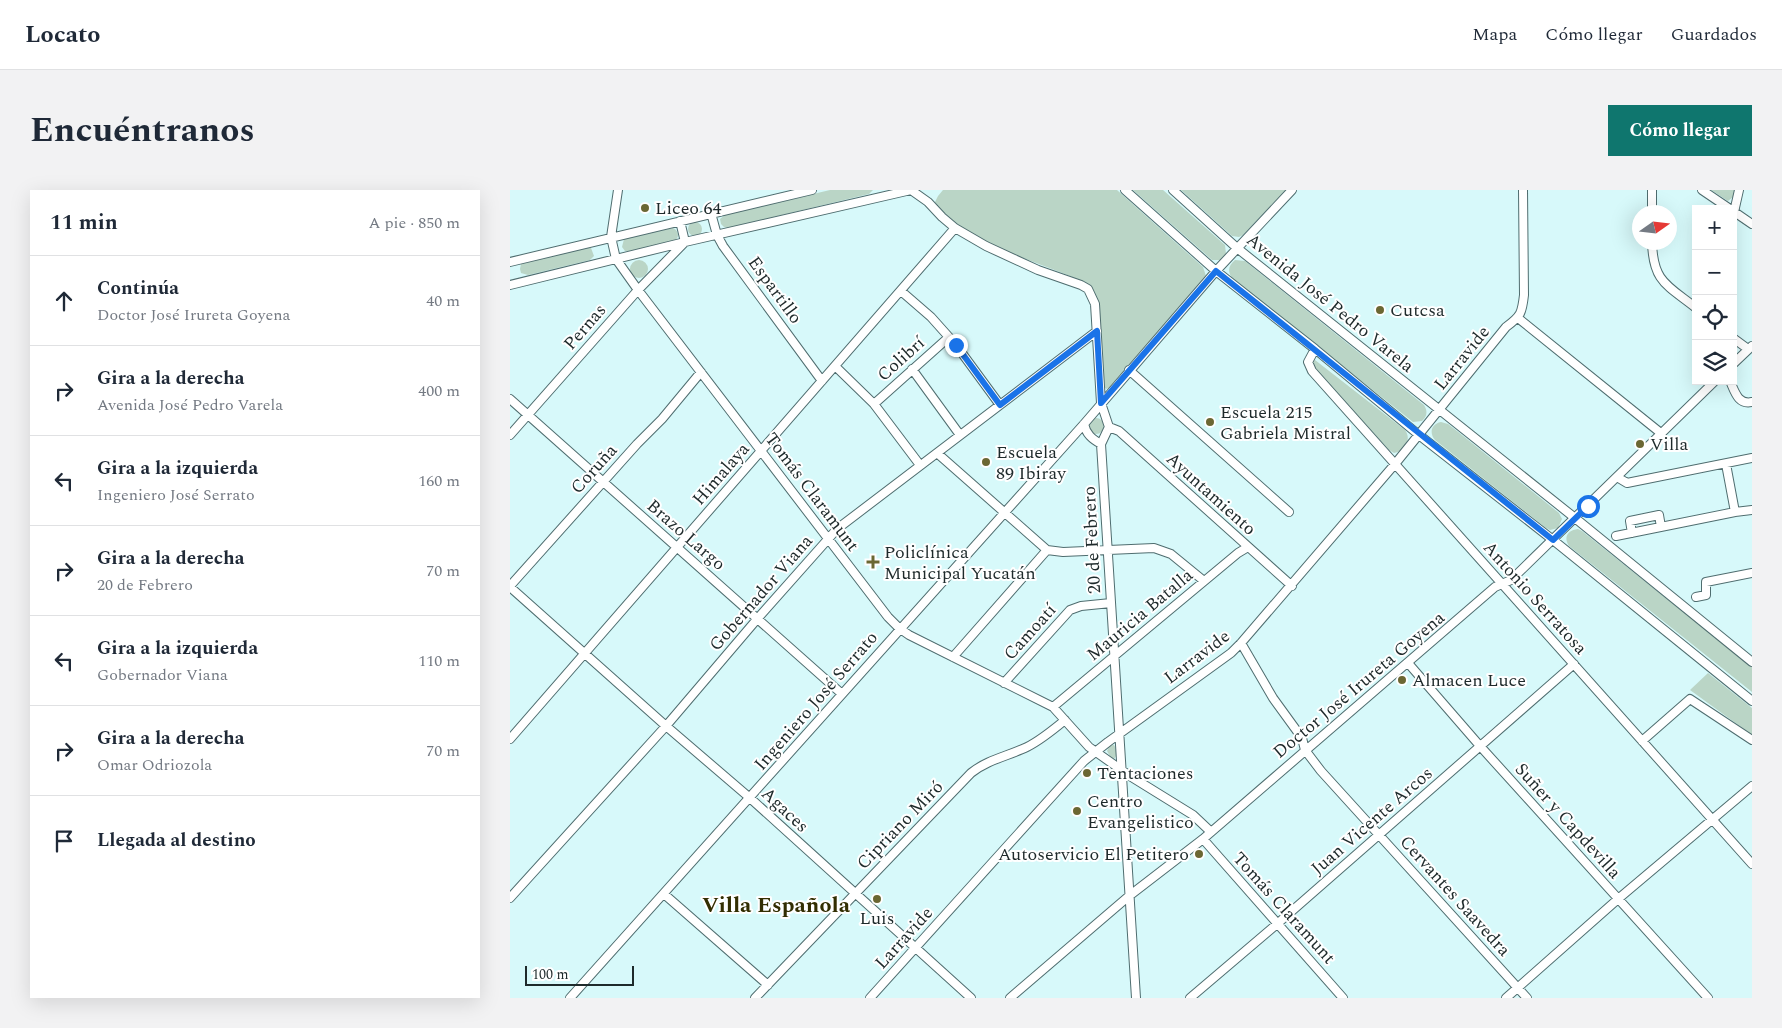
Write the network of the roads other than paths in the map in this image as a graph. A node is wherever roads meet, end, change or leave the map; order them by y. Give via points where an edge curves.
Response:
1 (618, 190) edge
2 (812, 190) edge
3 (911, 190) edge
4 (1125, 190) edge
5 (1173, 190) edge
6 (1292, 190) edge
7 (1523, 190) edge
8 (1652, 190) edge
9 (1702, 190) edge
10 (1739, 190) edge
11 (879, 194) edge
12 (1652, 205) edge
13 (1723, 205) edge
14 (1734, 205) edge
15 (711, 213) junction
16 (1737, 214) edge
17 (680, 221) junction
18 (1752, 224) edge
19 (955, 228) junction
20 (717, 235) junction
21 (611, 237) junction
22 (685, 242) junction
23 (1237, 248) junction
24 (1653, 250) edge
25 (616, 259) junction
26 (510, 262) edge
27 (1216, 271) junction
28 (510, 285) edge
29 (638, 290) junction
30 (901, 291) junction
31 (1692, 305) edge
32 (1518, 318) junction
33 (1097, 331) junction
34 (949, 337) junction
35 (1737, 340) edge
36 (1750, 347) edge
37 (1315, 349) junction
38 (1737, 360) edge
39 (835, 366) junction
40 (912, 369) junction
41 (1129, 370) junction
42 (701, 372) junction
43 (822, 380) junction
44 (1712, 385) edge
45 (1732, 385) edge
46 (510, 399) edge
47 (1752, 402) edge
48 (1101, 403) junction
49 (874, 404) junction
50 (1000, 405) junction
51 (1440, 410) junction
52 (528, 414) junction
53 (1084, 424) junction
54 (1108, 427) junction
55 (1662, 434) junction
56 (510, 435) edge
57 (960, 435) junction
58 (1419, 435) junction
59 (1101, 444) junction
60 (761, 450) junction
61 (937, 453) junction
62 (1752, 458) edge
63 (1395, 464) junction
64 (1726, 464) junction
65 (920, 465) junction
66 (1617, 477) junction
67 (603, 482) junction
68 (1752, 510) edge
69 (1004, 512) junction
70 (1289, 512) dead end
71 (1735, 512) junction
72 (1575, 518) junction
73 (1661, 527) junction
74 (1632, 533) junction
75 (1616, 536) dead end
76 (828, 539) junction
77 (1553, 540) junction
78 (1248, 546) junction
79 (677, 548) junction
80 (1048, 550) junction
81 (1108, 550) junction
82 (1752, 573) edge
83 (1204, 581) junction
84 (1503, 584) junction
85 (510, 586) edge
86 (1292, 586) junction
87 (1696, 597) dead end
88 (1111, 603) junction
89 (758, 618) junction
90 (899, 628) junction
91 (1241, 643) junction
92 (586, 653) junction
93 (1114, 656) junction
94 (953, 657) junction
95 (1752, 662) edge
96 (1408, 663) junction
97 (1574, 664) junction
98 (1004, 683) junction
99 (842, 694) junction
100 (1752, 701) edge
101 (1053, 707) junction
102 (1065, 720) junction
103 (666, 726) junction
104 (1119, 734) junction
105 (510, 739) edge
106 (1752, 740) edge
107 (1642, 741) junction
108 (1480, 746) junction
109 (1305, 750) junction
110 (1095, 752) junction
111 (1121, 770) junction
112 (1752, 786) edge
113 (750, 798) junction
114 (1712, 820) junction
115 (1211, 832) junction
116 (1379, 834) junction
117 (1203, 839) junction
118 (1752, 864) edge
119 (664, 894) junction
120 (856, 894) junction
121 (1129, 896) junction
122 (510, 898) edge
123 (1618, 899) junction
124 (1277, 924) junction
125 (915, 948) junction
126 (768, 985) junction
127 (1518, 988) junction
128 (570, 998) edge
129 (755, 998) edge
130 (870, 998) edge
131 (971, 998) edge
132 (1010, 998) edge
133 (1136, 998) edge
134 (1190, 998) edge
135 (1344, 998) edge
136 (1506, 998) edge
137 (1527, 998) edge
138 (1708, 998) edge

1 - 21 street
2 - 15 street
3 - 11 street
3 - 19 street
4 - 27 street
5 - 23 street, Avenida José Pedro Varela
6 - 23 street, Ingeniero José Serrato
7 - 32 street via 1524,295
8 - 12 street
9 - 13 street
10 - 14 street
11 - 20 street
15 - 17 street
15 - 20 street, Espartillo
16 - 18 street
17 - 21 street
17 - 22 street
19 - 30 street, Himalaya
19 - 33 street via 1004,255 1088,289 1095,304
20 - 22 street
20 - 43 street, Espartillo
21 - 25 street, Tomás Claramunt
21 - 26 street
22 - 25 street
22 - 29 street, Pernas
23 - 27 street, Ingeniero José Serrato
23 - 51 street, Avenida José Pedro Varela
24 - 31 street via 1660,279
25 - 28 street
25 - 29 street, Tomás Claramunt
27 - 37 street
27 - 41 street, Ingeniero José Serrato
29 - 42 street, Tomás Claramunt
29 - 52 street, Pernas
30 - 34 street
30 - 39 street, Himalaya
32 - 51 street, Larravide via 1506,327
32 - 55 street
33 - 48 street
33 - 50 street, Gobernador Viana
34 - 40 street, Colibrí
34 - 50 street
35 - 36 street
36 - 38 street
37 - 58 street
37 - 63 street, Antonio Serratosa via 1308,362 1312,371
39 - 43 street, Himalaya
39 - 49 street
40 - 49 street, Colibrí
40 - 57 street
41 - 48 street, Ingeniero José Serrato
41 - 70 street
42 - 60 street, Tomás Claramunt
42 - 67 street, Coruña
43 - 60 street, Himalaya
44 - 55 street, Doctor José Irureta Goyena
45 - 47 street via 1740,400
46 - 52 street, Brazo Largo
48 - 53 street, Ingeniero José Serrato
48 - 54 street
49 - 65 street
50 - 57 street, Gobernador Viana
51 - 58 street, Larravide
51 - 72 street, Avenida José Pedro Varela
52 - 56 street, Pernas
52 - 67 street, Brazo Largo
53 - 59 street via 1088,435
53 - 69 street, Ingeniero José Serrato
54 - 59 street, 20 de Febrero
54 - 78 street, Ayuntamiento via 1119,431
55 - 66 street, Doctor José Irureta Goyena
57 - 61 street, Gobernador Viana
58 - 63 street, Larravide
58 - 77 street
59 - 81 street, 20 de Febrero
60 - 76 street, Tomás Claramunt
60 - 79 street, Himalaya
61 - 65 street, Gobernador Viana
61 - 69 street
62 - 64 street
63 - 84 street, Antonio Serratosa
63 - 86 street, Larravide
64 - 66 street via 1627,482
64 - 71 street
65 - 76 street, Gobernador Viana
66 - 72 street, Doctor José Irureta Goyena
67 - 79 street, Brazo Largo
67 - 85 street, Coruña
68 - 71 street
69 - 80 street
69 - 90 street, Ingeniero José Serrato
71 - 73 street
72 - 77 street, Doctor José Irureta Goyena
72 - 95 street, Avenida José Pedro Varela
73 - 74 street
73 - 74 street via 1658,515 1630,521
74 - 75 street
76 - 89 street, Gobernador Viana
76 - 90 street, Tomás Claramunt
77 - 84 street, Doctor José Irureta Goyena
77 - 100 street
78 - 83 street, Mauricia Batalla
78 - 86 street, Ayuntamiento
79 - 89 street, Brazo Largo
79 - 92 street, Himalaya
80 - 81 street
80 - 94 street
81 - 83 street via 1163,550
81 - 88 street, 20 de Febrero
82 - 87 street via 1706,582 1706,595
83 - 93 street, Mauricia Batalla
84 - 96 street, Doctor José Irureta Goyena
84 - 97 street, Antonio Serratosa
85 - 92 street, Agaces
86 - 91 street, Larravide
88 - 93 street, 20 de Febrero
88 - 98 street, Camoatí via 1070,610
89 - 99 street, Brazo Largo
89 - 103 street, Gobernador Viana
90 - 94 street, Tomás Claramunt
90 - 99 street, Ingeniero José Serrato
91 - 104 street, Larravide
91 - 109 street, Cervantes Saavedra via 1273,698 1302,738
92 - 103 street, Agaces
92 - 105 street, Himalaya
93 - 101 street, Mauricia Batalla
93 - 104 street, 20 de Febrero
94 - 98 street, Tomás Claramunt
96 - 108 street, Suñer y Capdevilla
96 - 109 street, Doctor José Irureta Goyena
97 - 107 street, Antonio Serratosa
97 - 108 street, Juan Vicente Arcos
98 - 101 street, Tomás Claramunt
99 - 113 street, Ingeniero José Serrato
101 - 102 street, Tomás Claramunt
102 - 110 street, Tomás Claramunt
102 - 120 street, Cipriano Miró via 1044,737 971,774
103 - 113 street, Agaces
103 - 122 street, Gobernador Viana
104 - 110 street, Larravide
104 - 111 street, 20 de Febrero
106 - 107 street via 1690,699
107 - 114 street, Antonio Serratosa
108 - 116 street, Juan Vicente Arcos
108 - 123 street, Suñer y Capdevilla
109 - 115 street, Doctor José Irureta Goyena
109 - 116 street, Cervantes Saavedra
110 - 111 street, Tomás Claramunt
110 - 125 street, Larravide
111 - 115 street, Tomás Claramunt via 1193,815
111 - 121 street, 20 de Febrero
112 - 114 street
113 - 119 street, Ingeniero José Serrato
113 - 120 street, Agaces
114 - 118 street, Antonio Serratosa
114 - 123 street
115 - 117 street, Doctor José Irureta Goyena
116 - 124 street, Juan Vicente Arcos
116 - 127 street, Cervantes Saavedra
117 - 121 street, Doctor José Irureta Goyena
117 - 124 street, Tomás Claramunt
119 - 126 street
119 - 128 street, Ingeniero José Serrato
120 - 125 street, Agaces
120 - 126 street, Cipriano Miró
121 - 132 street, Doctor José Irureta Goyena
121 - 133 street, 20 de Febrero
123 - 127 street
123 - 138 street, Suñer y Capdevilla
124 - 134 street, Juan Vicente Arcos
124 - 135 street, Tomás Claramunt
125 - 130 street, Larravide
125 - 131 street, Agaces
126 - 129 street, Cipriano Miró
127 - 136 street
127 - 137 street, Cervantes Saavedra

